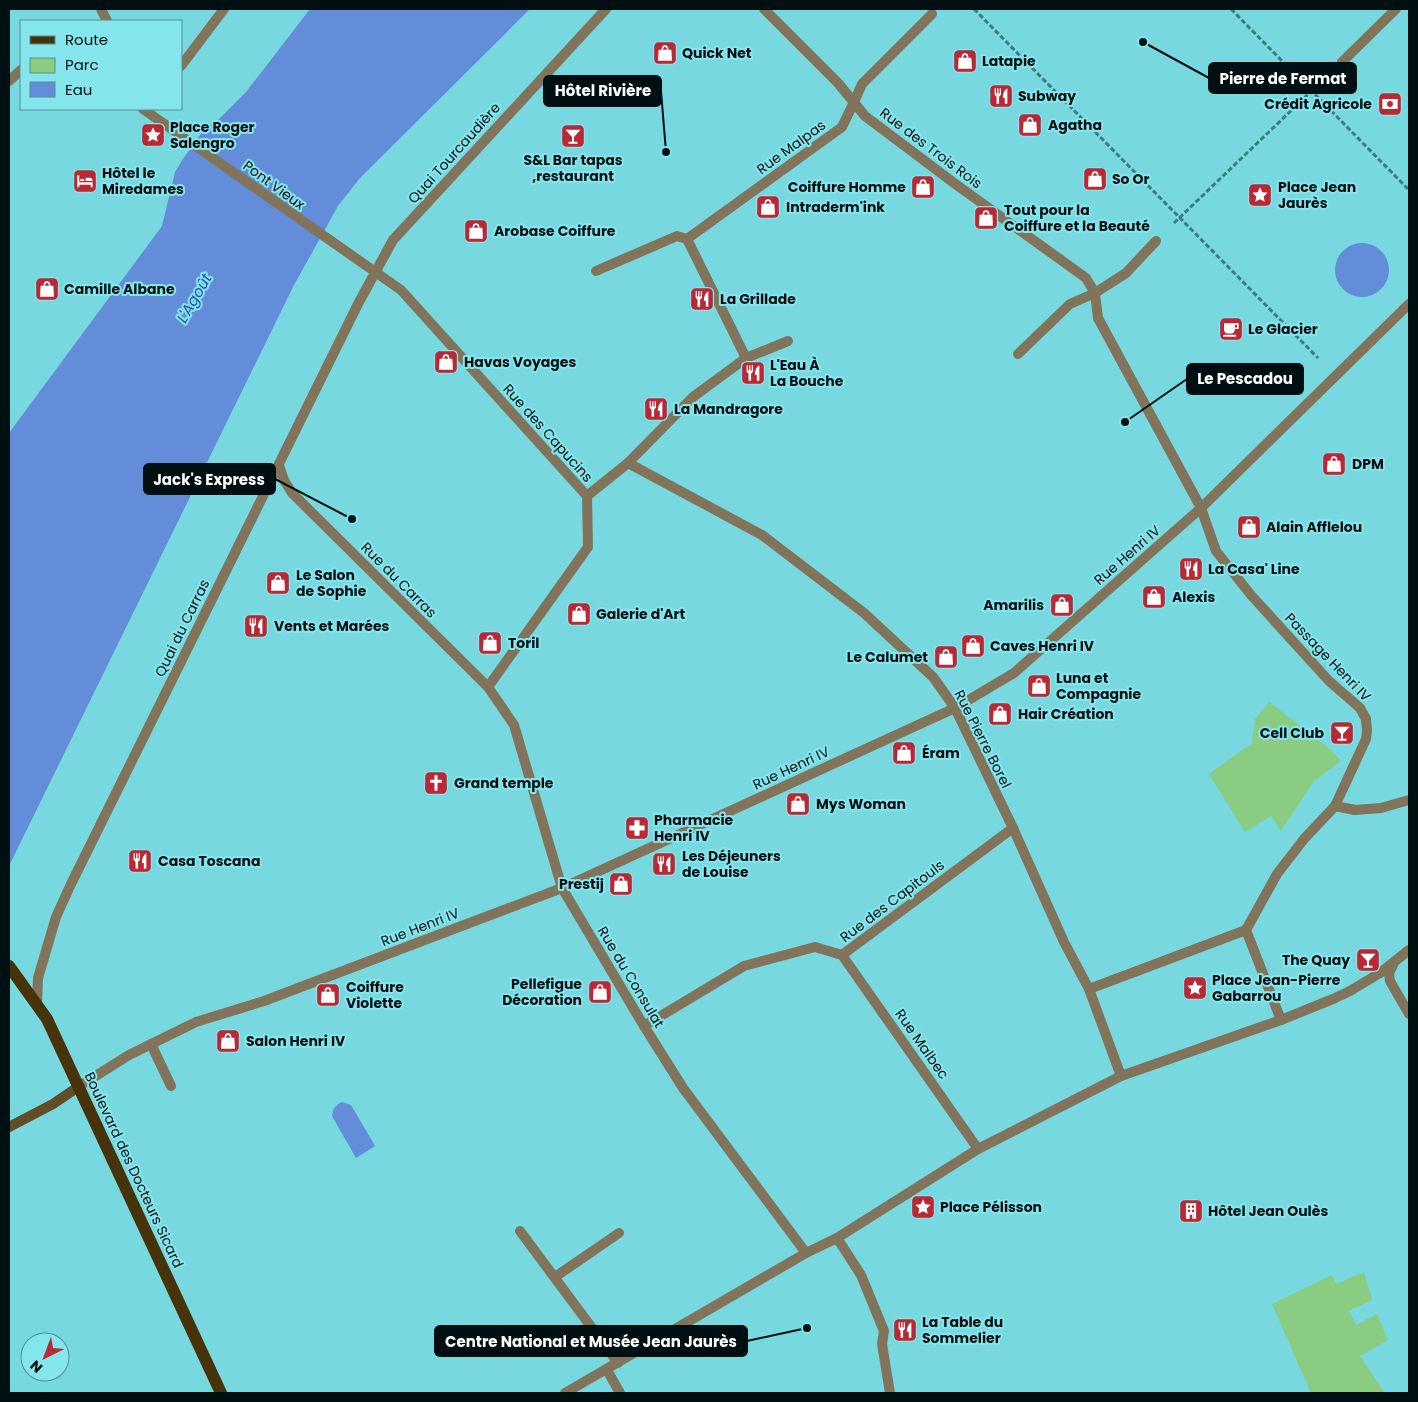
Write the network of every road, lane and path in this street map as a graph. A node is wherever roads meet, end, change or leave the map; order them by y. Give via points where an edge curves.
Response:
1 (224, 9) edge
2 (606, 9) edge
3 (764, 9) edge
4 (974, 9) edge
5 (1231, 9) edge
6 (1396, 9) edge
7 (932, 14) dead end
8 (1342, 62) joint
9 (182, 65) edge
10 (20, 71) edge
11 (9, 81) edge
12 (1312, 91) junction
13 (854, 102) junction
14 (148, 110) edge
15 (1409, 190) edge
16 (1180, 217) junction
17 (687, 239) junction
18 (1156, 240) joint
19 (596, 271) dead end
20 (376, 273) junction
21 (1095, 293) junction
22 (1409, 304) edge
23 (788, 342) dead end
24 (1018, 354) dead end
25 (746, 358) junction
26 (1336, 376) junction
27 (628, 464) junction
28 (279, 465) junction
29 (587, 496) junction
30 (1201, 508) junction
31 (488, 687) junction
32 (955, 708) junction
33 (1409, 800) edge
34 (1335, 806) junction
35 (1013, 828) junction
36 (562, 888) junction
37 (1246, 930) junction
38 (1409, 950) edge
39 (842, 955) junction
40 (1393, 964) junction
41 (9, 966) edge
42 (1089, 989) junction
43 (36, 1003) junction
44 (1409, 1014) edge
45 (1280, 1020) junction
46 (644, 1026) junction
47 (151, 1044) junction
48 (1121, 1076) junction
49 (171, 1086) dead end
50 (78, 1087) junction
51 (9, 1127) edge
52 (978, 1149) junction
53 (520, 1231) dead end
54 (619, 1233) dead end
55 (837, 1238) junction
56 (806, 1253) junction
57 (555, 1277) junction
58 (618, 1363) junction
59 (607, 1370) junction
60 (221, 1393) edge
61 (565, 1393) edge
62 (620, 1393) edge
63 (890, 1393) edge

1 - 9 street
2 - 20 street, Quai Tourcaudière via 393,240
3 - 13 street, Rue des Trois Rois
4 - 16 path
5 - 12 path
6 - 8 street
7 - 13 street, Rue Malpas via 862,84
8 - 12 path
10 - 11 street
12 - 15 path
12 - 16 path
13 - 17 street, Rue Malpas via 842,127
13 - 21 street, Rue des Trois Rois via 865,116 907,149 1086,278
14 - 20 street, Pont Vieux
16 - 18 path
16 - 26 path
17 - 19 street, Rue Malpas via 677,236
17 - 25 street
18 - 21 street via 1126,273
20 - 28 street, Quai du Carras
20 - 29 street, Rue des Capucins via 401,290
21 - 24 street via 1070,304
21 - 30 street via 1098,318
22 - 26 street, Rue Henri IV
23 - 25 street
25 - 27 street via 693,397
26 - 30 street, Rue Henri IV
27 - 29 street
27 - 32 street, Rue Pierre Borel via 762,535 864,613 933,677
28 - 31 street, Rue du Carras via 292,493
28 - 43 street, Quai du Carras via 56,917 38,978
29 - 31 street, Rue des Capucins via 588,547
30 - 32 street, Rue Henri IV via 1014,673
30 - 34 street, Passage Henri IV via 1216,551 1222,559 1329,681 1360,708 1366,719 1366,740
31 - 36 street, Rue du Consulat via 514,725
32 - 35 street, Rue Pierre Borel
32 - 36 street, Rue Henri IV
33 - 34 street via 1381,808 1355,810
34 - 37 street, Passage Henri IV via 1277,874
35 - 39 street, Rue des Capitouls
35 - 42 street, Rue Pierre Borel via 1064,942
36 - 46 street, Rue du Consulat
36 - 47 street, Rue Henri IV via 264,1001 196,1022
37 - 42 street
37 - 45 street
38 - 40 street
39 - 46 street, Rue des Capitouls via 815,947 744,966
39 - 52 street, Rue Malbec
40 - 44 street via 1390,981
40 - 45 street via 1350,991
41 - 43 main road, Boulevard des Docteurs Sicard
42 - 48 street, Rue Pierre Borel
43 - 50 main road, Boulevard des Docteurs Sicard via 47,1019
45 - 48 street
46 - 56 street, Rue du Consulat via 683,1088
47 - 49 street
47 - 50 street, Rue Henri IV
48 - 52 street
50 - 51 main road
50 - 60 main road, Boulevard des Docteurs Sicard
52 - 55 street
53 - 57 street
54 - 57 street
55 - 56 street
55 - 63 street via 861,1275 884,1331 882,1344
56 - 58 street
57 - 58 street
58 - 59 street
59 - 61 street
59 - 62 street

